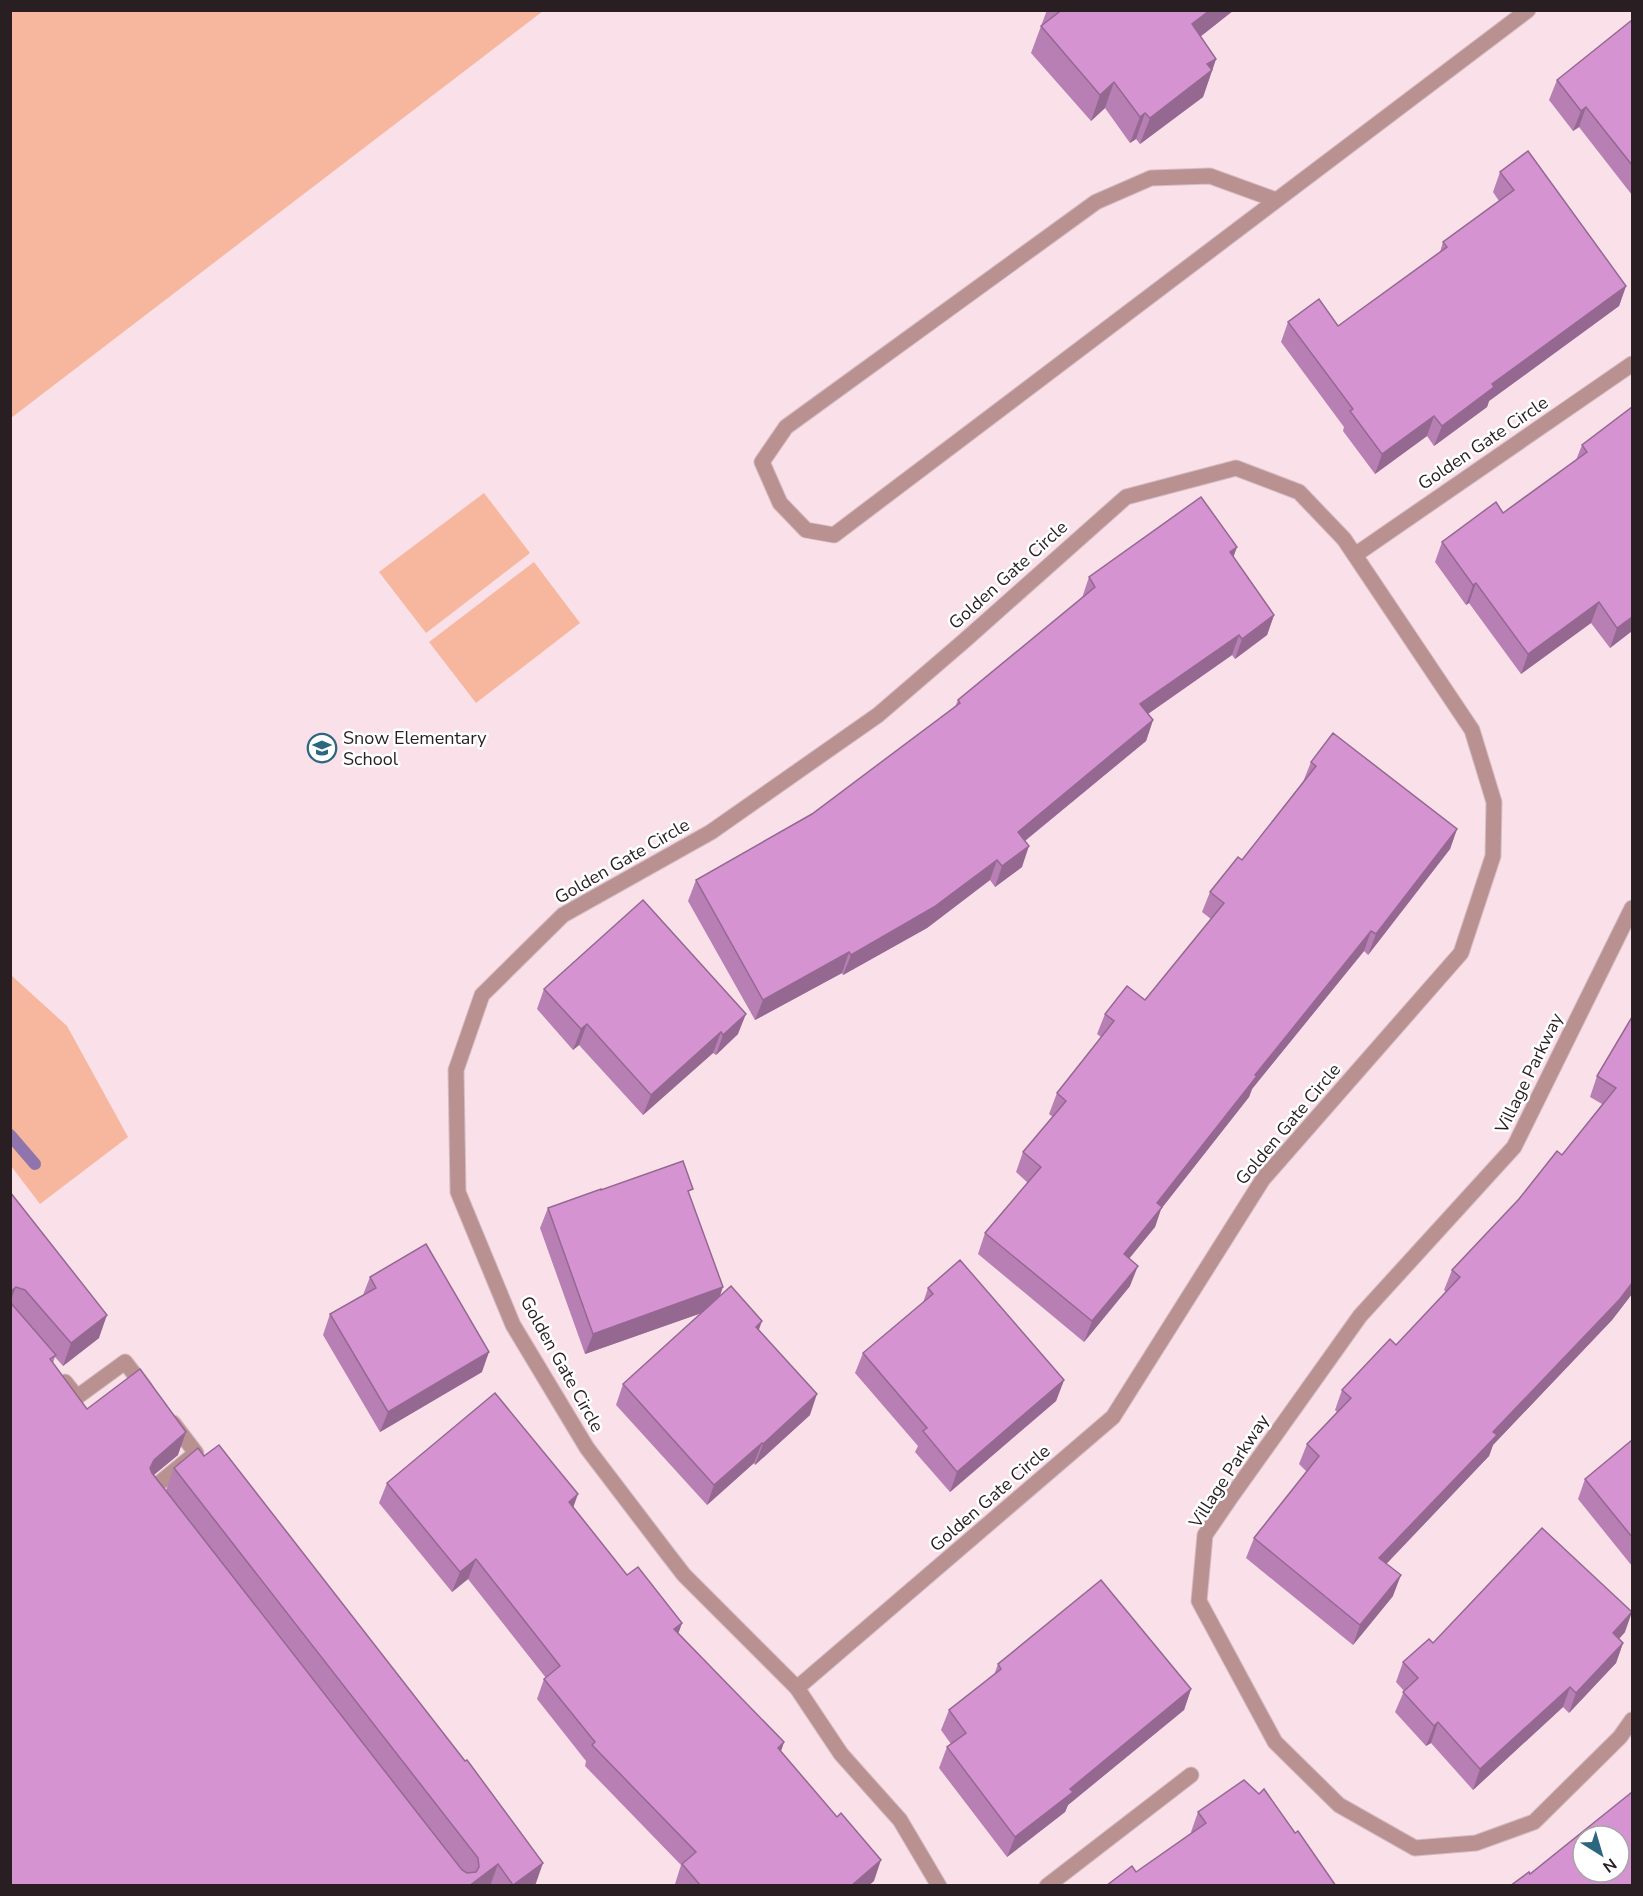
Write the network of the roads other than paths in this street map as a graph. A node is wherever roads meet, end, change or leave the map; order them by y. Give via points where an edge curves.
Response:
1 (1528, 10) edge
2 (1276, 200) junction
3 (1632, 364) edge
4 (1355, 555) junction
5 (1632, 908) edge
6 (55, 1371) edge
7 (167, 1508) edge
8 (797, 1688) junction
9 (1632, 1720) edge
10 (1191, 1775) dead end
11 (939, 1886) edge
12 (1047, 1886) edge

1 - 2 street
2 - 2 street via 834,535 806,530 780,503 762,462 786,427 1096,202 1151,178 1210,176
3 - 4 street, Golden Gate Circle
4 - 8 street, Golden Gate Circle via 1472,730 1494,802 1493,856 1461,952 1263,1179 1113,1418
4 - 8 street, Golden Gate Circle via 1299,492 1236,468 1126,497 878,715 711,832 563,915 482,995 456,1071 458,1192 513,1325 586,1448 684,1575
5 - 9 street, Village Parkway via 1514,1147 1360,1316 1205,1535 1198,1601 1275,1742 1340,1805 1415,1848 1476,1843 1534,1822 1620,1737
6 - 7 street via 77,1397 124,1362 196,1453 152,1489
8 - 11 street, Golden Gate Circle via 841,1754 900,1820
10 - 12 street

